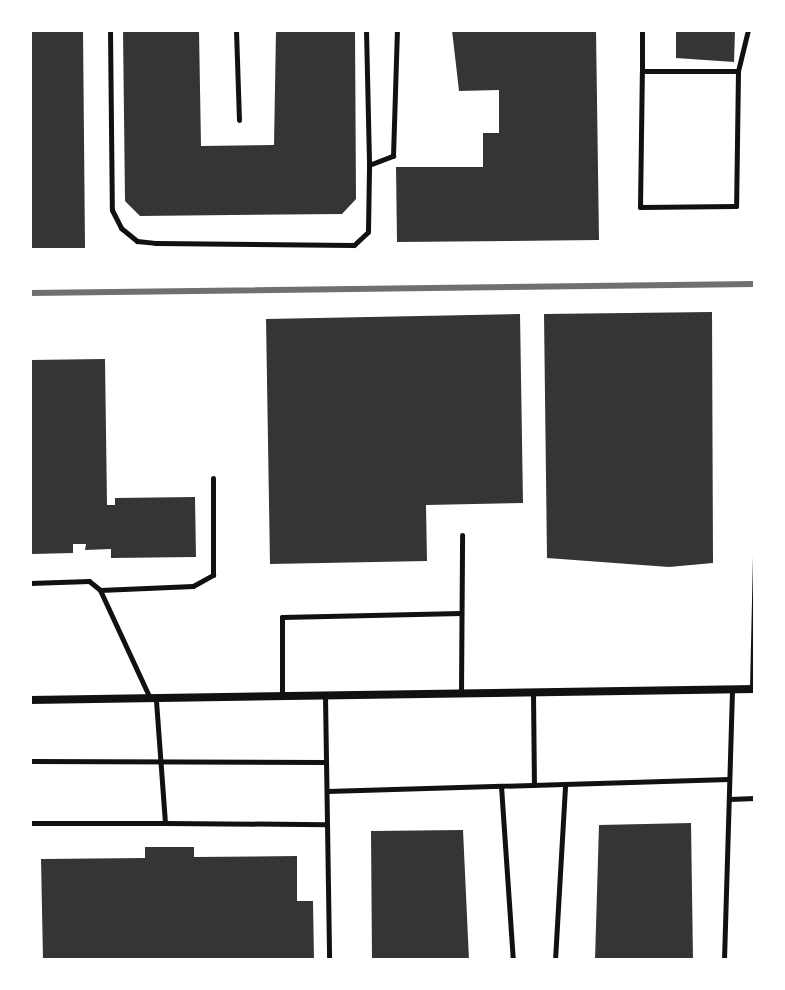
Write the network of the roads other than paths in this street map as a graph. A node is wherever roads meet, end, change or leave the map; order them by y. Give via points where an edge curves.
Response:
1 (110, 30) edge
2 (236, 30) edge
3 (366, 30) edge
4 (397, 30) edge
5 (642, 30) edge
6 (748, 30) edge
7 (642, 71) junction
8 (738, 71) junction
9 (239, 120) dead end
10 (369, 165) junction
11 (213, 478) dead end
12 (462, 535) dead end
13 (755, 552) edge
14 (30, 583) edge
15 (100, 590) junction
16 (461, 613) junction
17 (754, 689) edge
18 (732, 690) junction
19 (533, 693) junction
20 (461, 694) junction
21 (282, 696) junction
22 (325, 696) junction
23 (153, 698) junction
24 (30, 700) edge
25 (160, 758) junction
26 (30, 761) edge
27 (326, 762) junction
28 (729, 779) junction
29 (565, 784) junction
30 (534, 785) junction
31 (501, 786) junction
32 (327, 791) junction
33 (755, 798) edge
34 (729, 799) junction
35 (30, 823) edge
36 (165, 823) junction
37 (327, 824) junction
38 (329, 960) edge
39 (513, 960) edge
40 (555, 960) edge
41 (724, 960) edge

1 - 10 lane via 112,210 121,228 137,241 354,245 368,232
2 - 9 lane
3 - 10 lane
4 - 10 lane via 393,156
5 - 7 lane
6 - 8 lane
7 - 8 lane
7 - 8 lane via 640,207 736,206
11 - 15 lane via 213,575 193,586
12 - 16 lane
13 - 17 lane
14 - 15 lane via 89,581
15 - 23 lane
16 - 20 lane
16 - 21 lane via 282,617
17 - 18 street
18 - 19 street
18 - 28 lane
19 - 20 street
19 - 30 lane
20 - 22 street
21 - 22 street
21 - 23 street
22 - 27 lane
23 - 24 street
23 - 25 lane
25 - 26 lane
25 - 27 lane
25 - 36 lane
27 - 32 lane
28 - 29 lane
28 - 34 lane
29 - 30 lane
29 - 40 lane
30 - 31 lane
31 - 32 lane
31 - 39 lane
32 - 37 lane
33 - 34 lane
34 - 41 lane
35 - 36 lane
36 - 37 lane
37 - 38 lane

